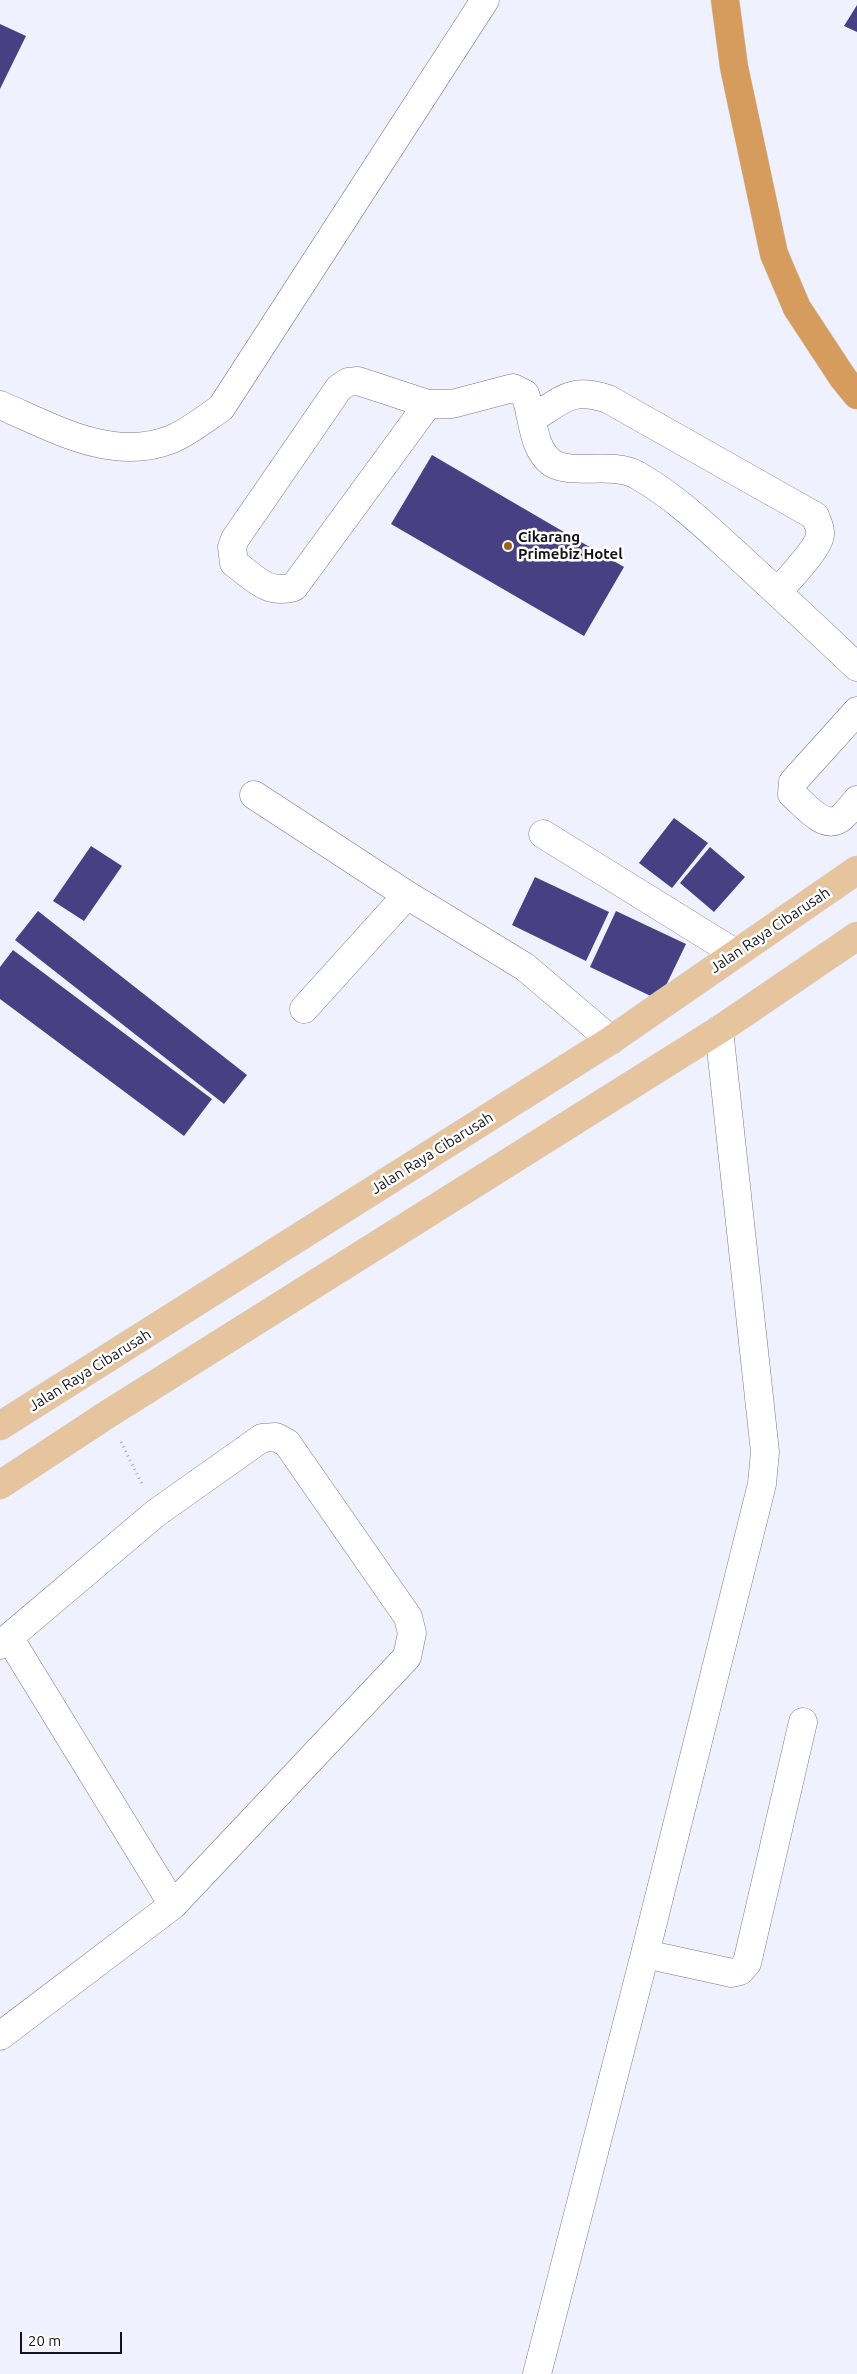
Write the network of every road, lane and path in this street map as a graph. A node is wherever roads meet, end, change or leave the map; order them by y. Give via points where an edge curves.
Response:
1 (485, 0) edge
2 (726, 0) edge
3 (857, 395) edge
4 (428, 404) junction
5 (0, 405) edge
6 (532, 418) junction
7 (778, 592) junction
8 (857, 667) edge
9 (857, 711) edge
10 (254, 796) dead end
11 (857, 800) edge
12 (543, 834) dead end
13 (857, 870) edge
14 (407, 895) junction
15 (857, 936) edge
16 (736, 953) junction
17 (304, 1009) dead end
18 (719, 1030) junction
19 (611, 1040) junction
20 (108, 1414) junction
21 (0, 1426) edge
22 (0, 1485) edge
23 (156, 1513) junction
24 (5, 1642) edge
25 (803, 1722) dead end
26 (174, 1905) junction
27 (645, 1954) junction
28 (0, 2036) edge
29 (537, 2374) edge

1 - 5 lane via 221,408 173,439 135,449 86,442
2 - 3 highway via 734,68 774,254 797,308
4 - 4 lane via 358,381 348,382 339,388 235,539 232,546 234,563 272,590 294,587
4 - 6 lane via 452,404 513,388 525,394
6 - 7 lane via 535,437 551,462 562,467 618,468 636,474 678,502
6 - 7 lane via 571,395 584,392 608,399 815,516 820,536 816,545
7 - 8 lane
9 - 11 lane via 793,782 792,794 821,820 840,819
10 - 14 lane
12 - 16 lane
13 - 16 main road, Jalan Raya Cibarusah
14 - 17 lane
14 - 19 lane via 525,967
15 - 18 main road
16 - 19 main road, Jalan Raya Cibarusah
18 - 20 main road
18 - 27 lane via 764,1452 762,1484
19 - 21 main road, Jalan Raya Cibarusah
20 - 22 main road
20 - 23 path
23 - 24 lane
23 - 26 lane via 262,1438 276,1438 287,1443 408,1617 412,1633 407,1657
24 - 26 lane
25 - 27 lane via 744,1968 732,1973
26 - 28 lane
27 - 29 lane

